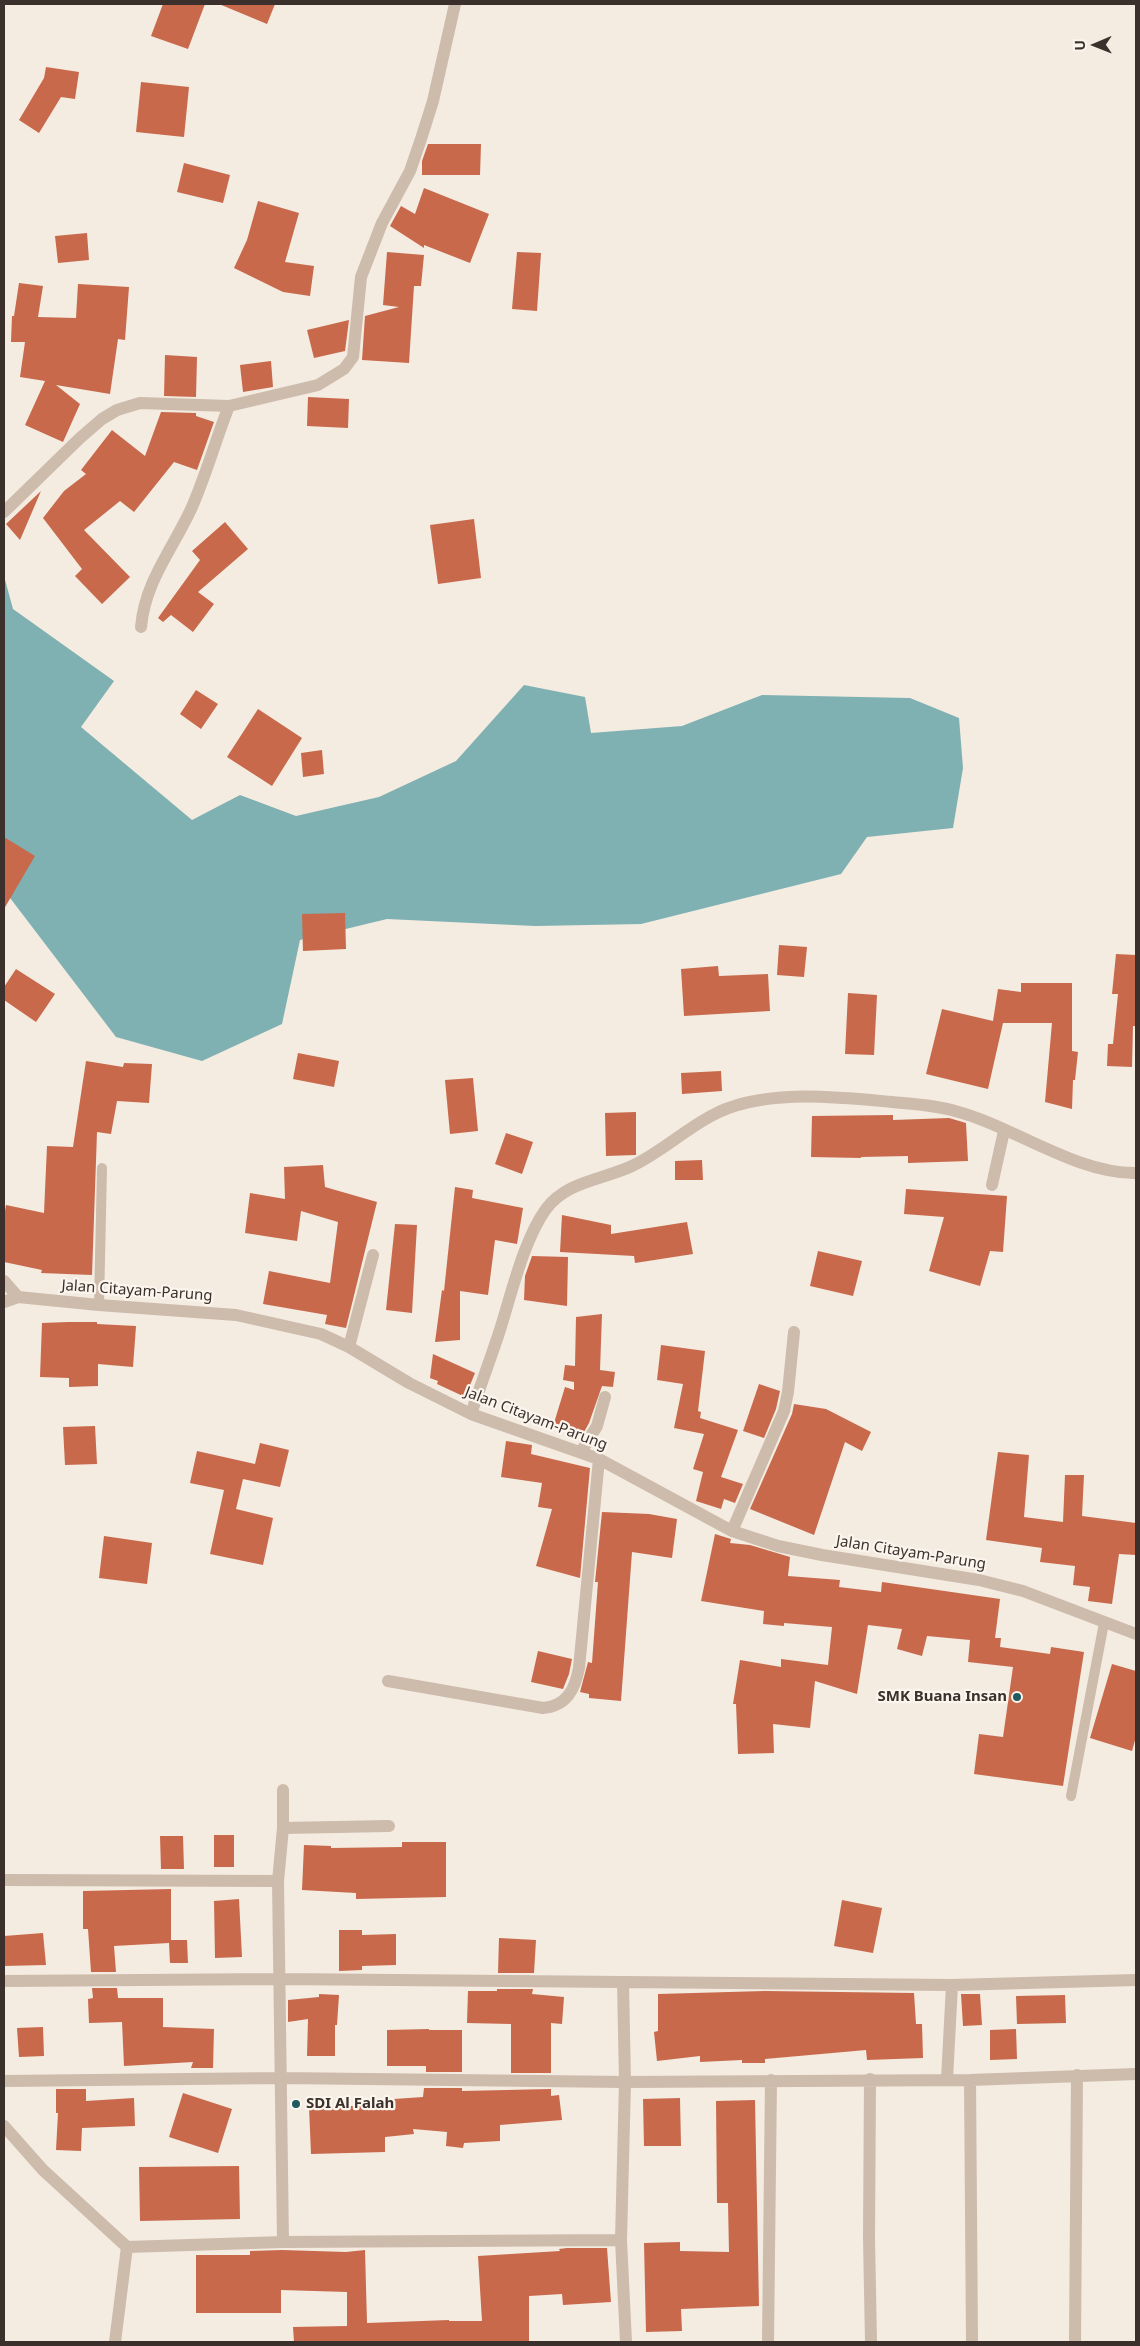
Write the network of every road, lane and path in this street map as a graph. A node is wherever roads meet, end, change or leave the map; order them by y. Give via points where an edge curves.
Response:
1 (455, 4) edge
2 (229, 406) junction
3 (4, 512) edge
4 (141, 627) dead end
5 (1004, 1131) junction
6 (102, 1168) dead end
7 (1136, 1173) edge
8 (992, 1185) dead end
9 (373, 1255) dead end
10 (4, 1281) edge
11 (18, 1297) junction
12 (4, 1302) edge
13 (99, 1305) junction
14 (794, 1332) dead end
15 (349, 1347) junction
16 (605, 1397) dead end
17 (471, 1414) junction
18 (581, 1452) junction
19 (599, 1459) junction
20 (732, 1531) junction
21 (1104, 1623) junction
22 (1136, 1634) edge
23 (388, 1681) dead end
24 (283, 1790) dead end
25 (1071, 1796) dead end
26 (389, 1826) dead end
27 (283, 1828) junction
28 (4, 1880) edge
29 (278, 1881) junction
30 (278, 1979) junction
31 (4, 1980) edge
32 (1136, 1980) edge
33 (623, 1982) junction
34 (952, 1985) junction
35 (1136, 2074) edge
36 (1077, 2075) junction
37 (281, 2078) junction
38 (870, 2079) junction
39 (947, 2079) junction
40 (771, 2080) junction
41 (970, 2080) junction
42 (4, 2081) edge
43 (625, 2082) junction
44 (4, 2126) edge
45 (621, 2240) junction
46 (283, 2242) junction
47 (127, 2247) junction
48 (115, 2342) edge
49 (626, 2342) edge
50 (768, 2342) edge
51 (871, 2342) edge
52 (972, 2342) edge
53 (1075, 2342) edge

1 - 2 street via 440,73 410,172 382,223 361,278 353,357 344,369 318,385
2 - 3 street via 140,403 117,410 80,438
2 - 4 street via 192,507 148,589
5 - 7 street via 1103,1169
5 - 8 street
5 - 17 street via 954,1110 823,1097 768,1099 710,1116 652,1156 568,1189 556,1197 545,1211 523,1256
6 - 13 lane
9 - 15 street
10 - 11 street
11 - 12 street, Jalan Citayam-Parung
11 - 13 street, Jalan Citayam-Parung
13 - 15 street, Jalan Citayam-Parung via 236,1315 296,1326
14 - 20 street via 784,1411
15 - 17 street, Jalan Citayam-Parung via 409,1383
16 - 18 street via 597,1426
17 - 18 street, Jalan Citayam-Parung
18 - 19 street, Jalan Citayam-Parung
19 - 20 street, Jalan Citayam-Parung
19 - 23 street via 579,1668 576,1683 565,1701 543,1708
20 - 21 street, Jalan Citayam-Parung via 778,1546 822,1555 979,1580 1023,1591
21 - 22 street, Jalan Citayam-Parung
21 - 25 lane
24 - 27 street
26 - 27 street
27 - 29 street
28 - 29 street
29 - 30 street
30 - 31 street
30 - 33 street
30 - 37 street
32 - 34 street
33 - 34 street
33 - 43 street
34 - 39 street
35 - 36 street
36 - 41 street
36 - 53 street
37 - 42 street
37 - 43 street
37 - 46 street
38 - 39 street
38 - 40 street
38 - 51 street
39 - 41 street
40 - 43 street
40 - 50 street
41 - 52 street
43 - 45 street
44 - 47 street via 43,2170
45 - 46 street
45 - 49 street
46 - 47 street
47 - 48 street

